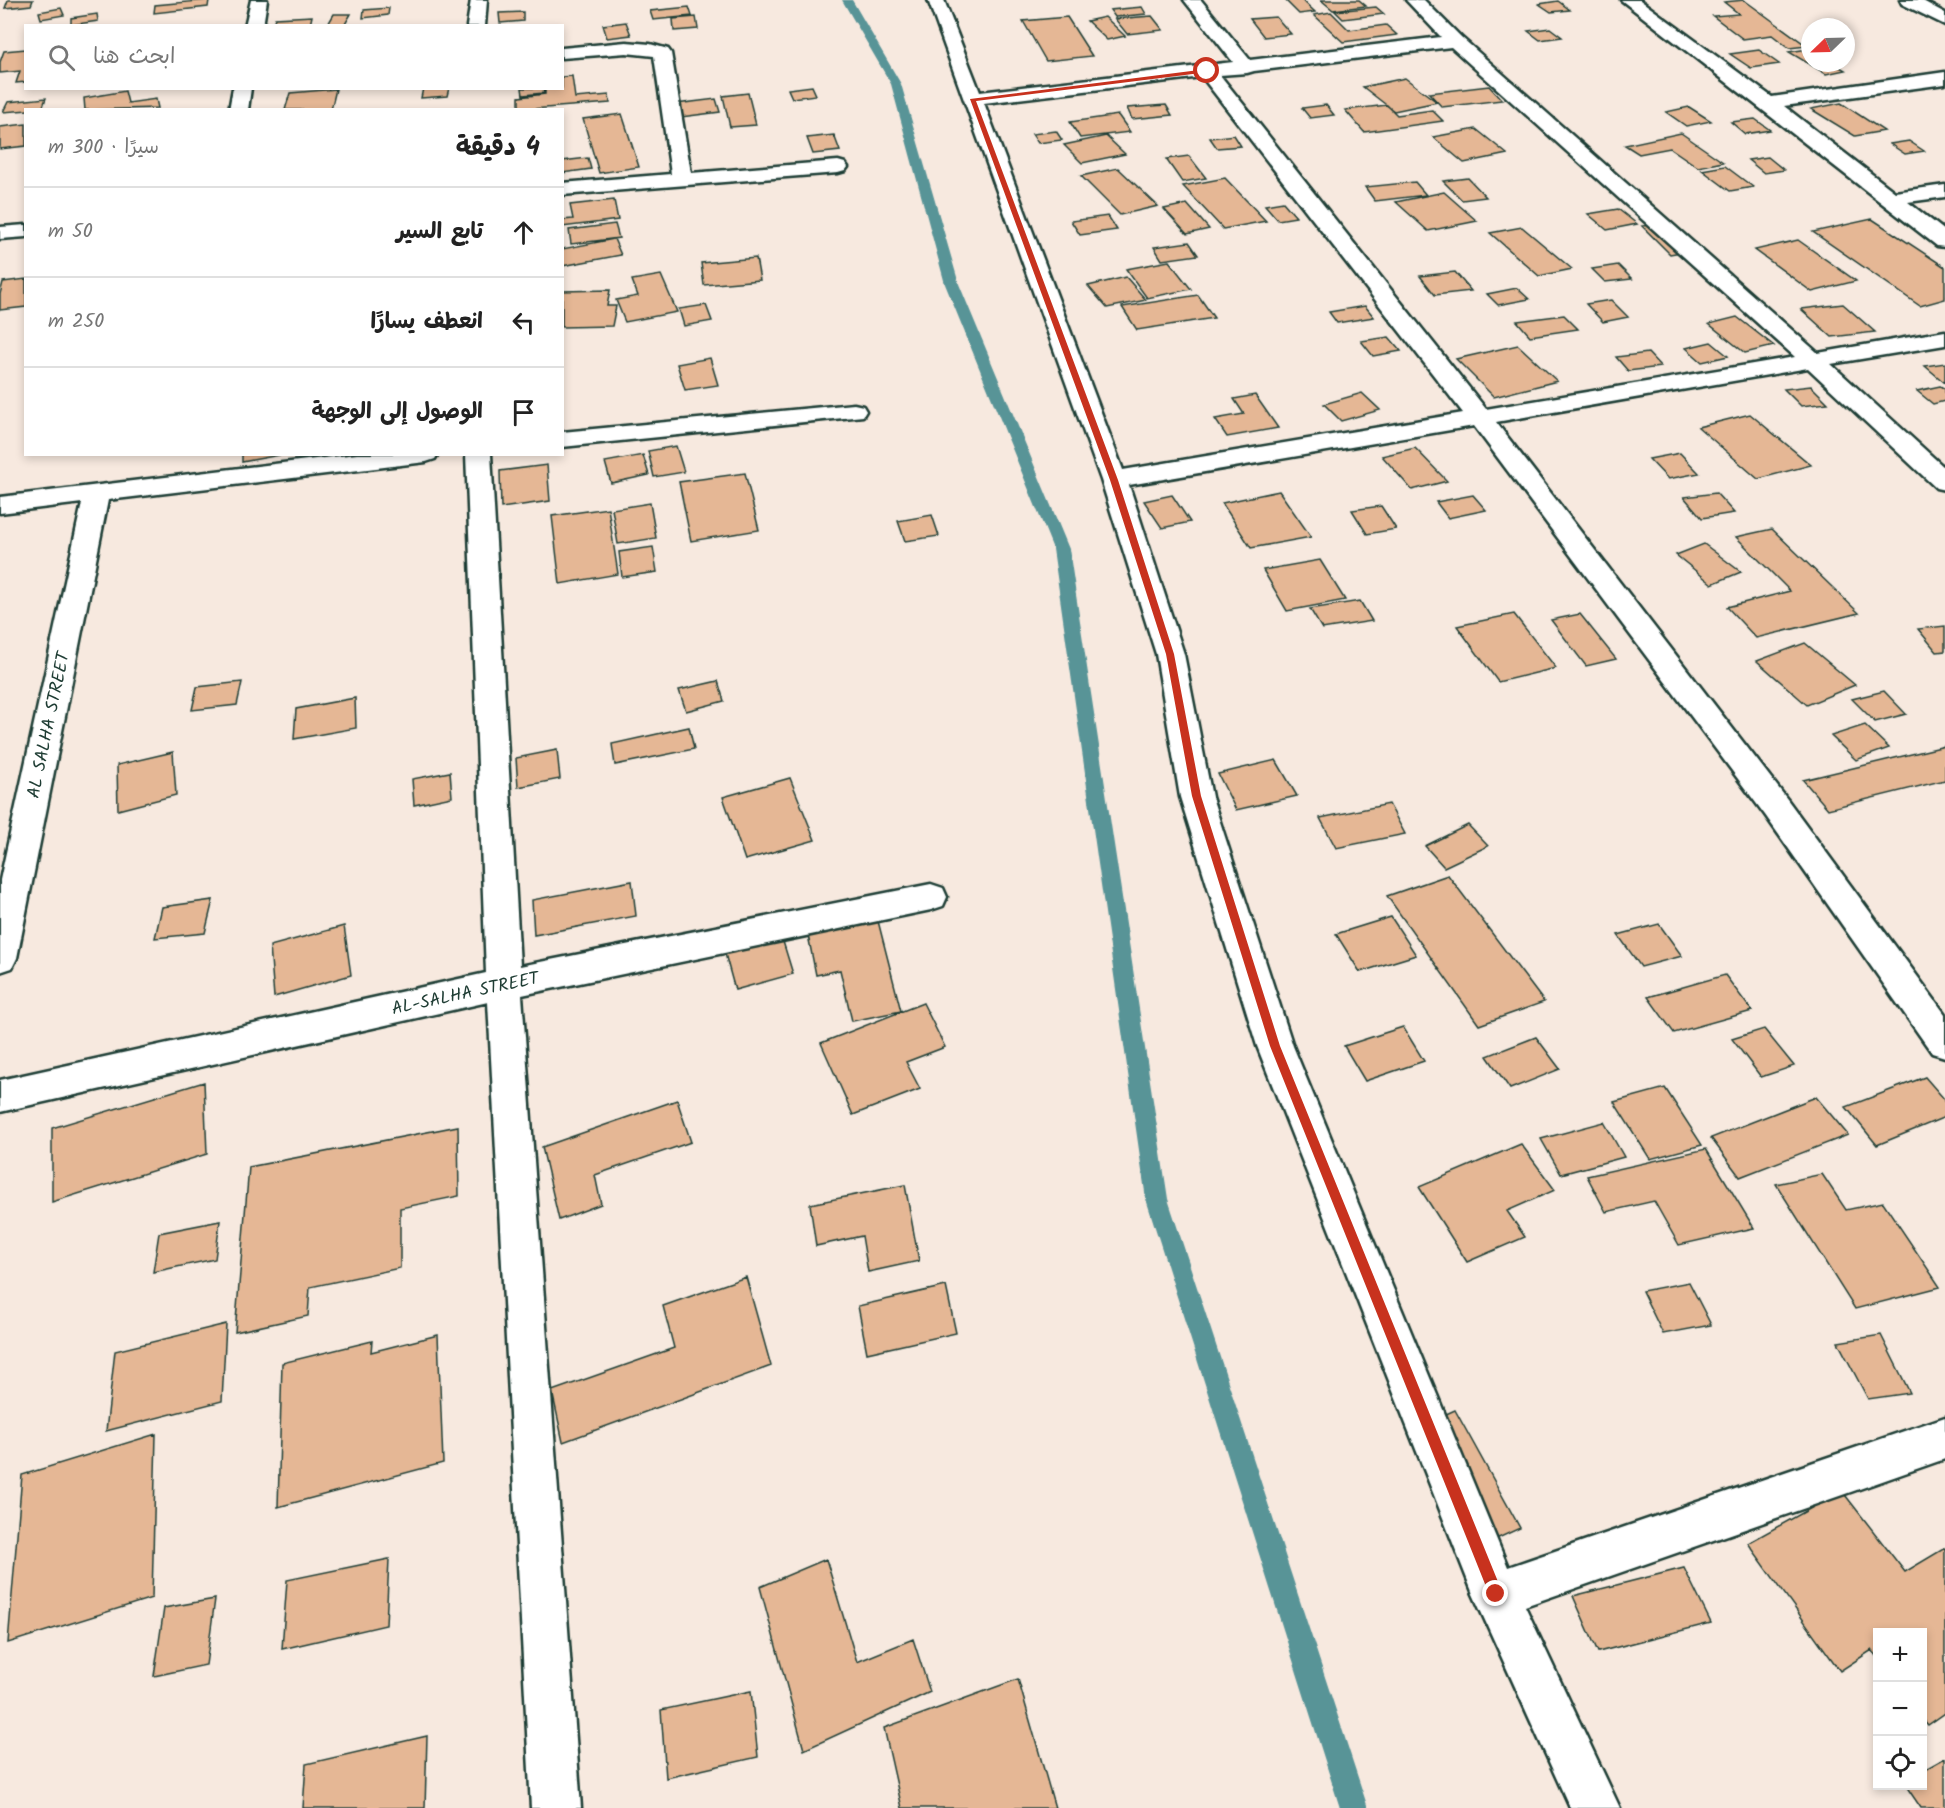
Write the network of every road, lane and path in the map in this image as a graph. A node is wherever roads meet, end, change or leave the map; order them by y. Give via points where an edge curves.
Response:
1 (259, 0) edge
2 (479, 0) edge
3 (936, 0) edge
4 (1192, 0) edge
5 (1414, 0) edge
6 (1629, 0) edge
7 (1908, 0) edge
8 (1945, 20) edge
9 (254, 24) edge
10 (476, 24) edge
11 (1455, 41) junction
12 (564, 53) edge
13 (1247, 68) junction
14 (1207, 71) junction
15 (1945, 78) edge
16 (242, 90) edge
17 (972, 99) junction
18 (1768, 103) junction
19 (238, 108) edge
20 (838, 166) dead end
21 (682, 181) junction
22 (564, 189) edge
23 (1945, 191) edge
24 (1889, 199) junction
25 (24, 231) edge
26 (0, 233) edge
27 (1945, 241) edge
28 (1945, 339) edge
29 (1814, 361) junction
30 (854, 411) dead end
31 (1481, 419) junction
32 (564, 440) edge
33 (409, 456) edge
34 (478, 456) edge
35 (1114, 480) junction
36 (1945, 482) edge
37 (97, 492) junction
38 (0, 505) edge
39 (931, 897) dead end
40 (0, 958) edge
41 (504, 984) junction
42 (1945, 1042) edge
43 (0, 1096) edge
44 (1945, 1438) edge
45 (1496, 1594) junction
46 (556, 1808) edge
47 (1595, 1808) edge

1 - 9 street
2 - 10 street
3 - 17 street
4 - 13 street
5 - 11 street
6 - 18 street
7 - 8 street
11 - 13 street
11 - 29 street
12 - 21 street via 634,48 662,52
13 - 14 street
14 - 17 street
14 - 31 street
15 - 18 street
16 - 19 street
17 - 35 street
18 - 24 street
20 - 21 street
21 - 22 street
23 - 24 street
24 - 27 street
25 - 26 street
28 - 29 street
29 - 31 street
29 - 36 street
30 - 32 street
31 - 35 street
31 - 42 street via 1776,807
33 - 37 street
34 - 41 street
35 - 45 street via 1170,654 1196,796 1275,1046
37 - 38 street
37 - 40 street, AL SALHA STREET
39 - 41 street, AL-SALHA STREET
41 - 43 street, AL-SALHA STREET
41 - 46 street
44 - 45 street
45 - 47 street

